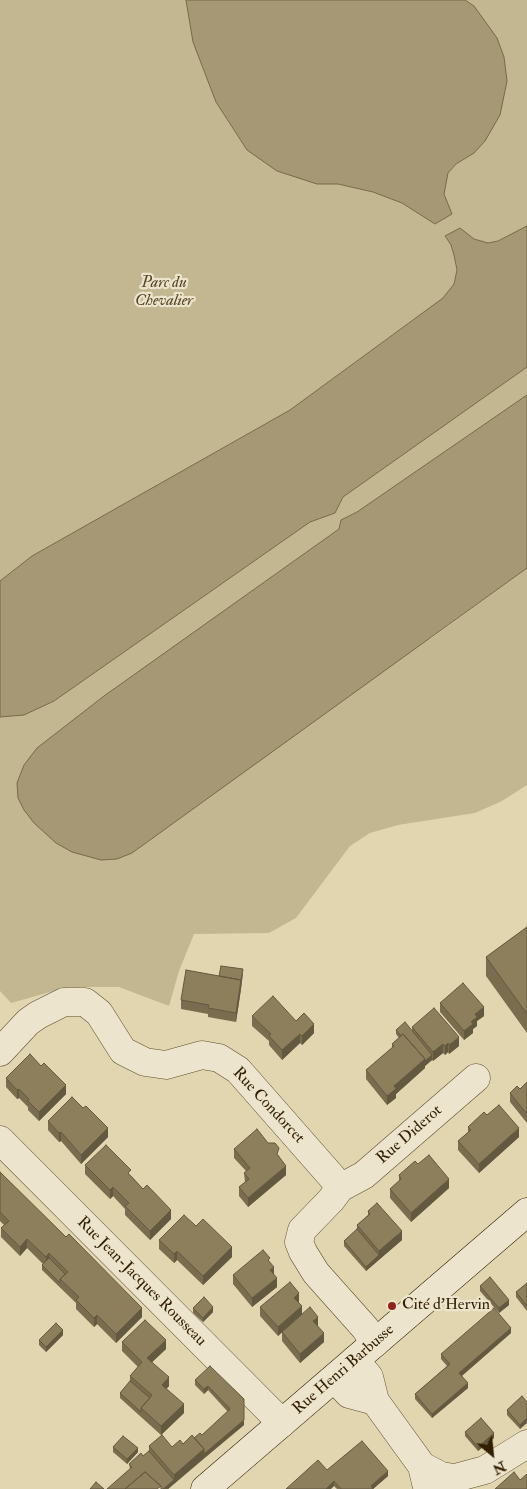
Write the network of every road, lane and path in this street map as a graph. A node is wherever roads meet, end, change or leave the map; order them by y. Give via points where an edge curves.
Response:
1 (0, 1052) edge
2 (476, 1078) dead end
3 (0, 1140) edge
4 (340, 1188) junction
5 (527, 1212) edge
6 (365, 1352) junction
7 (335, 1379) junction
8 (375, 1400) junction
9 (282, 1423) junction
10 (527, 1444) edge
11 (424, 1477) edge
12 (219, 1485) edge

1 - 4 street, Rue Condorcet via 38,1015 64,1002 85,1002 99,1013 123,1051 145,1062 166,1065 202,1055 219,1058 238,1070
2 - 4 street, Rue Diderot via 364,1175
3 - 9 street, Rue Jean-Jacques Rousseau
4 - 6 street via 302,1230 299,1242 316,1273 364,1328
5 - 6 street, Rue Henri Barbusse
6 - 7 street, Rue Henri Barbusse
6 - 8 street
7 - 8 street via 348,1394
7 - 9 street, Rue Henri Barbusse
8 - 11 street
9 - 12 street, Rue Henri Barbusse
10 - 11 street via 484,1470 455,1478

